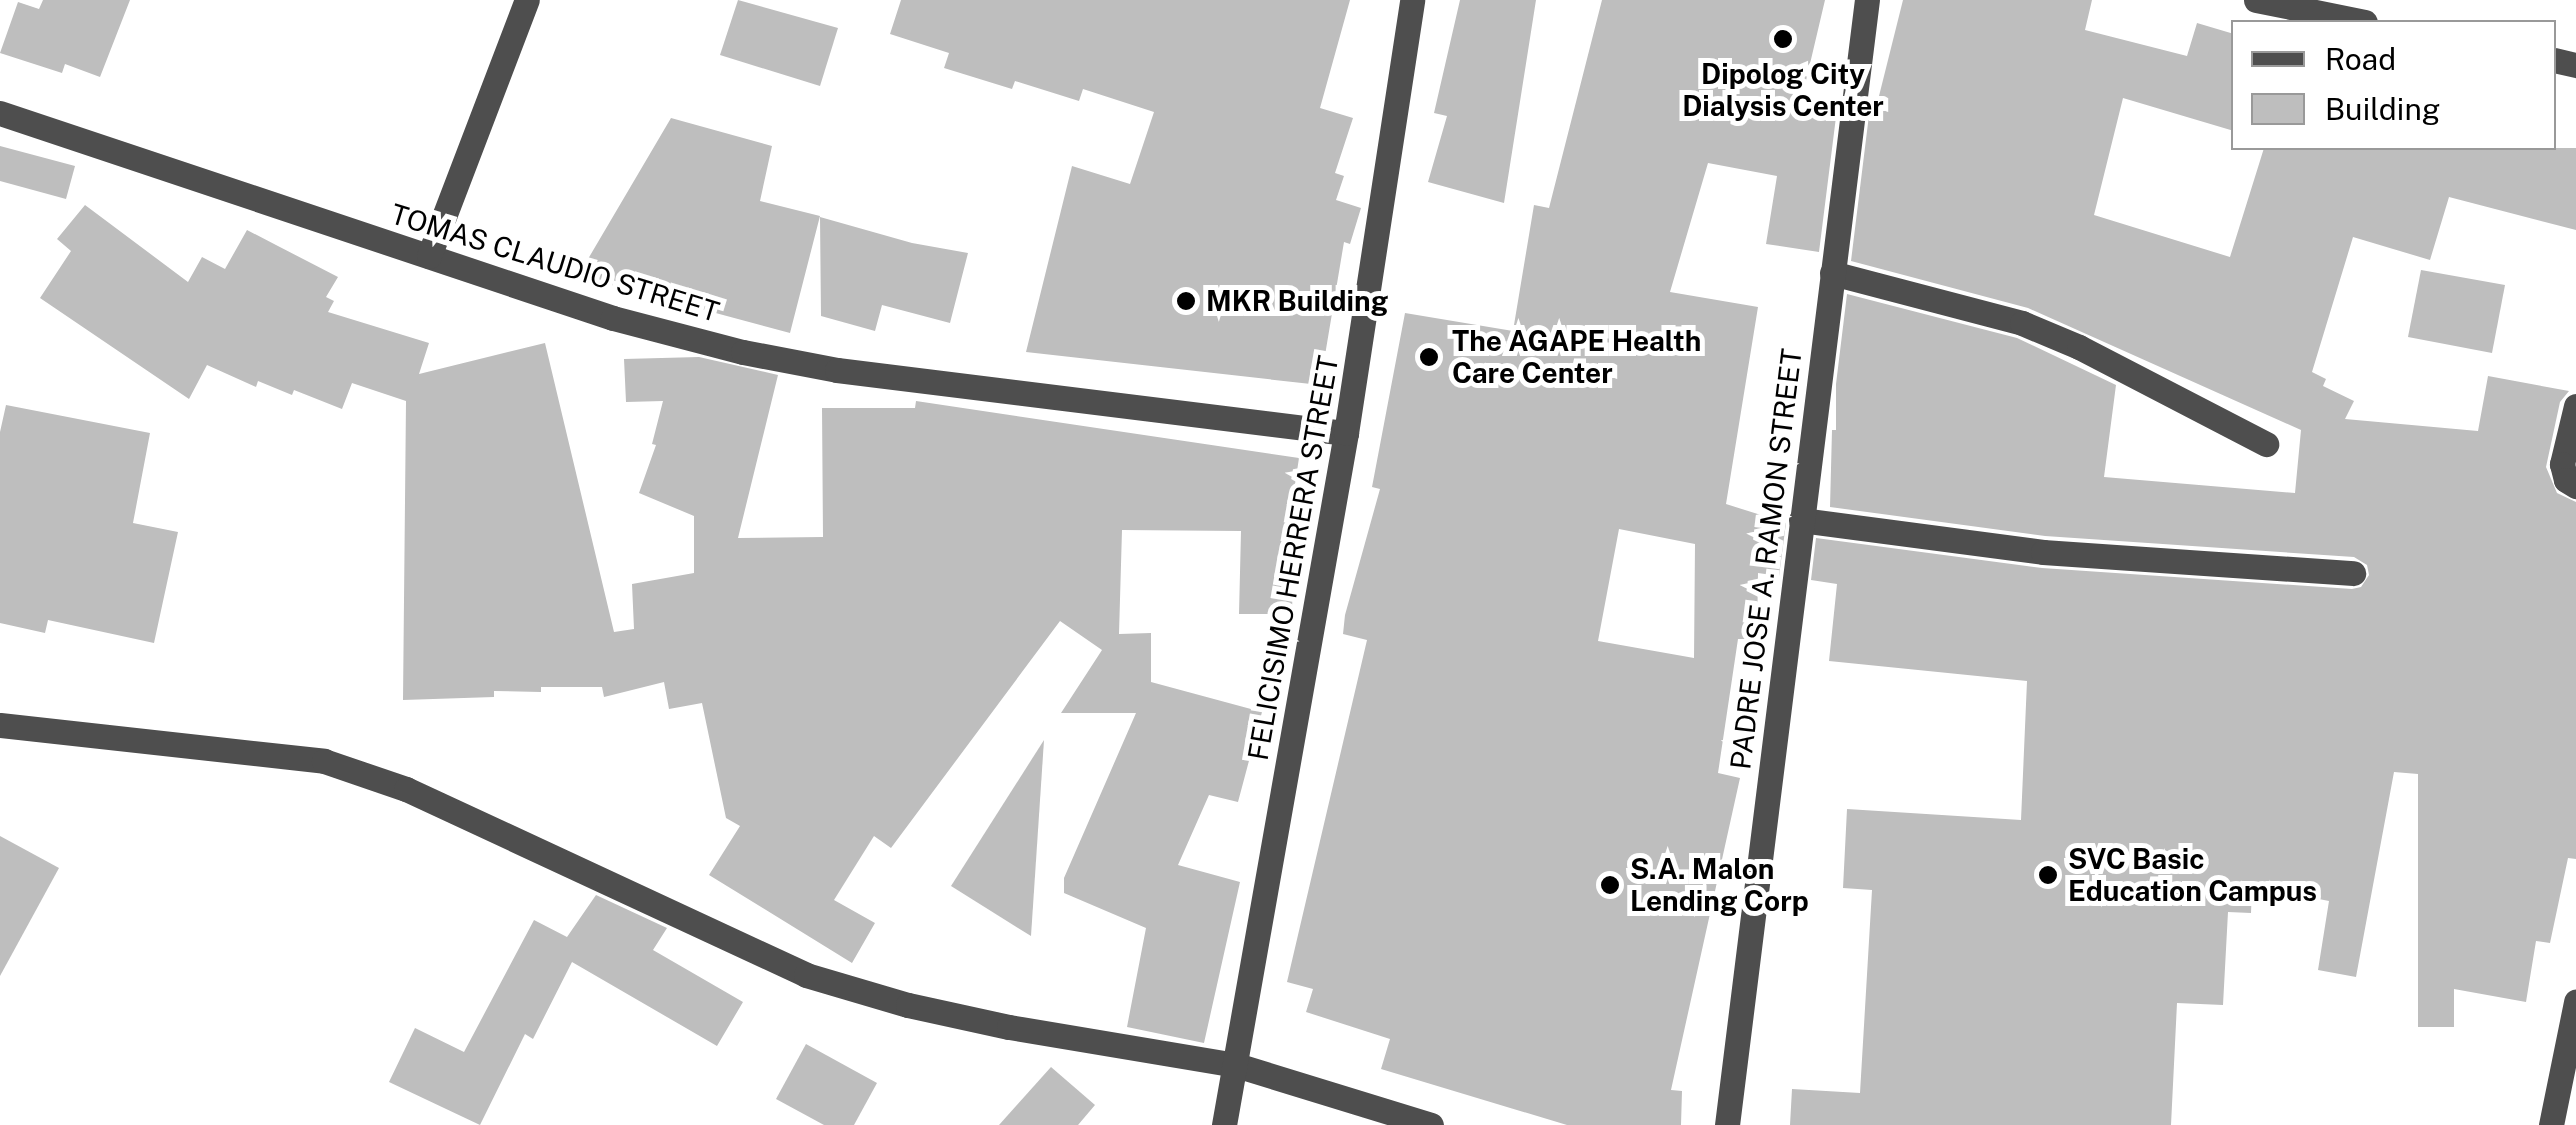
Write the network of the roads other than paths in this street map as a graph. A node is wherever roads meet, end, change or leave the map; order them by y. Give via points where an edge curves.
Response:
1 (526, 0) edge
2 (1412, 0) edge
3 (1867, 0) edge
4 (2256, 0) edge
5 (2322, 7) edge
6 (2358, 20) edge
7 (0, 112) edge
8 (428, 256) junction
9 (1832, 273) junction
10 (2576, 406) edge
11 (1346, 433) junction
12 (2266, 444) dead end
13 (2576, 486) edge
14 (1800, 520) junction
15 (2354, 573) dead end
16 (0, 725) edge
17 (2576, 1002) edge
18 (1236, 1064) junction
19 (1224, 1125) edge
20 (1431, 1125) edge
21 (1727, 1125) edge
22 (2551, 1125) edge

1 - 8 street
2 - 11 street, FELICISIMO HERRERA STREET
3 - 9 street, PADRE JOSE A. RAMON STREET
4 - 5 street
5 - 6 street
7 - 8 street, TOMAS CLAUDIO STREET
8 - 11 street, TOMAS CLAUDIO STREET via 613,318 821,367
9 - 12 street via 2022,323
9 - 14 street, PADRE JOSE A. RAMON STREET
10 - 13 street via 2562,464 2566,480
11 - 18 street, FELICISIMO HERRERA STREET
14 - 15 street via 2043,552
14 - 21 street, PADRE JOSE A. RAMON STREET
16 - 18 street via 324,761 406,789 806,976 1009,1028
17 - 22 street
18 - 19 street, FELICISIMO HERRERA STREET
18 - 20 street

